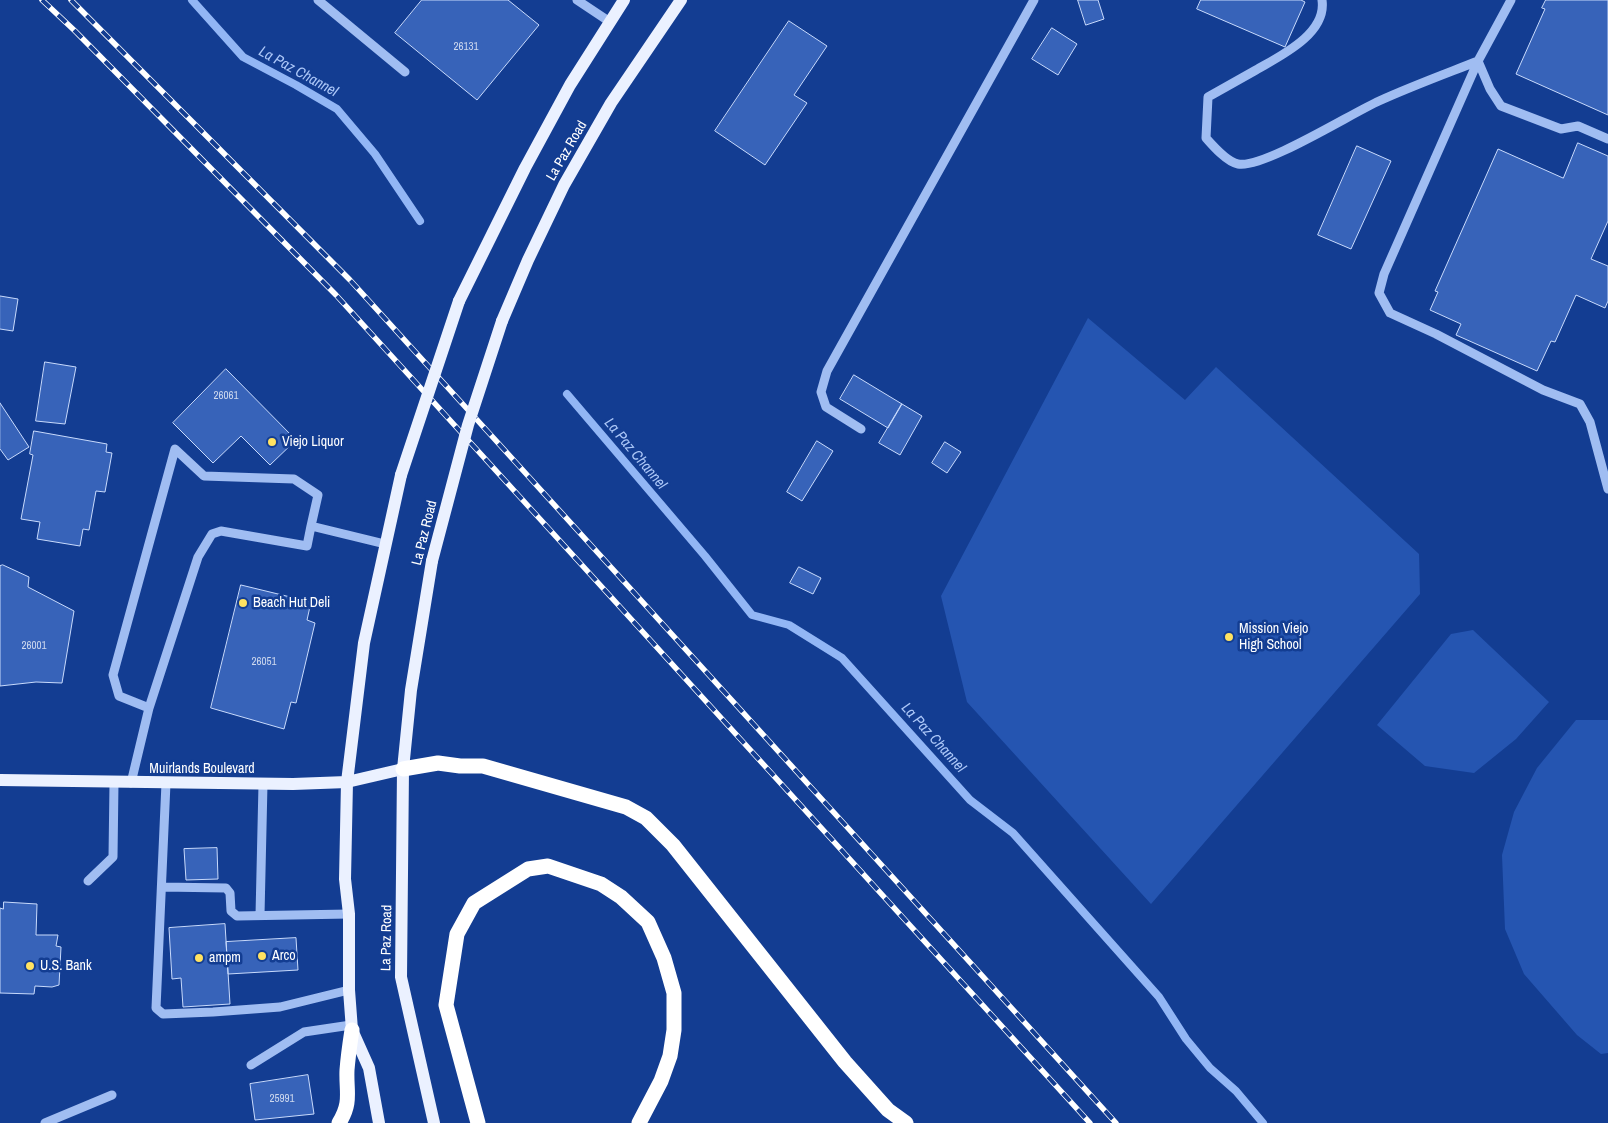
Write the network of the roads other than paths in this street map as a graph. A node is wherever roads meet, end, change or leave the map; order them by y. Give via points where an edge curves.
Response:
1 (318, 0) edge
2 (577, 0) edge
3 (624, 0) edge
4 (682, 0) edge
5 (1034, 0) edge
6 (1322, 0) edge
7 (1511, 0) edge
8 (610, 22) junction
9 (1478, 61) junction
10 (405, 72) dead end
11 (1608, 139) edge
12 (861, 429) dead end
13 (1608, 489) edge
14 (311, 526) junction
15 (385, 544) junction
16 (149, 708) junction
17 (403, 769) junction
18 (0, 780) edge
19 (347, 782) junction
20 (114, 783) junction
21 (131, 783) junction
22 (166, 783) junction
23 (263, 784) junction
24 (88, 881) dead end
25 (162, 887) junction
26 (349, 914) junction
27 (260, 915) junction
28 (349, 990) junction
29 (351, 1028) junction
30 (251, 1065) dead end
31 (112, 1095) dead end
32 (45, 1123) edge
33 (339, 1123) edge
34 (379, 1123) edge
35 (434, 1123) edge
36 (478, 1123) edge
37 (639, 1123) edge
38 (906, 1123) edge

1 - 10 lane
2 - 8 lane
3 - 8 main road, La Paz Road
4 - 17 main road, La Paz Road, bridge via 611,103 564,185 502,321 468,425 432,561 411,690
5 - 12 lane via 827,371 821,392 826,407
6 - 9 lane via 1323,8 1314,27 1294,48 1208,97 1206,138 1219,152 1238,164 1258,162 1379,101
7 - 9 lane
8 - 15 main road, La Paz Road, bridge via 570,85 529,160 459,301 400,475
9 - 11 lane via 1501,106 1561,129 1578,126
9 - 13 lane via 1384,274 1379,293 1390,313 1543,390 1580,404 1590,422
14 - 15 lane
14 - 16 lane via 307,546 221,531 212,534 198,556
14 - 16 lane via 318,495 294,479 204,476 175,449 114,676 119,696
15 - 19 main road, La Paz Road via 364,643
16 - 21 lane
17 - 19 main road, Muirlands Boulevard
17 - 35 main road, La Paz Road via 401,977
17 - 38 highway via 438,763 483,766 626,807 646,818 673,845 845,1062 888,1110
18 - 20 main road, Muirlands Boulevard
19 - 23 main road, Muirlands Boulevard
19 - 26 main road, La Paz Road via 345,879
20 - 21 main road, Muirlands Boulevard
20 - 24 lane via 113,857
21 - 22 main road, Muirlands Boulevard
22 - 23 main road, Muirlands Boulevard
22 - 25 lane
23 - 27 lane
25 - 27 lane via 226,888 230,893 231,911 237,916
25 - 28 lane via 156,1008 163,1014 280,1007
26 - 27 lane
26 - 28 main road, La Paz Road
28 - 29 main road, La Paz Road
29 - 30 lane via 304,1032
29 - 33 highway via 347,1071 349,1097
29 - 34 main road, La Paz Road via 369,1068
31 - 32 lane
36 - 37 highway via 446,1005 457,934 474,903 528,869 548,866 601,884 621,897 648,922 664,958 674,993 674,1030 661,1082

